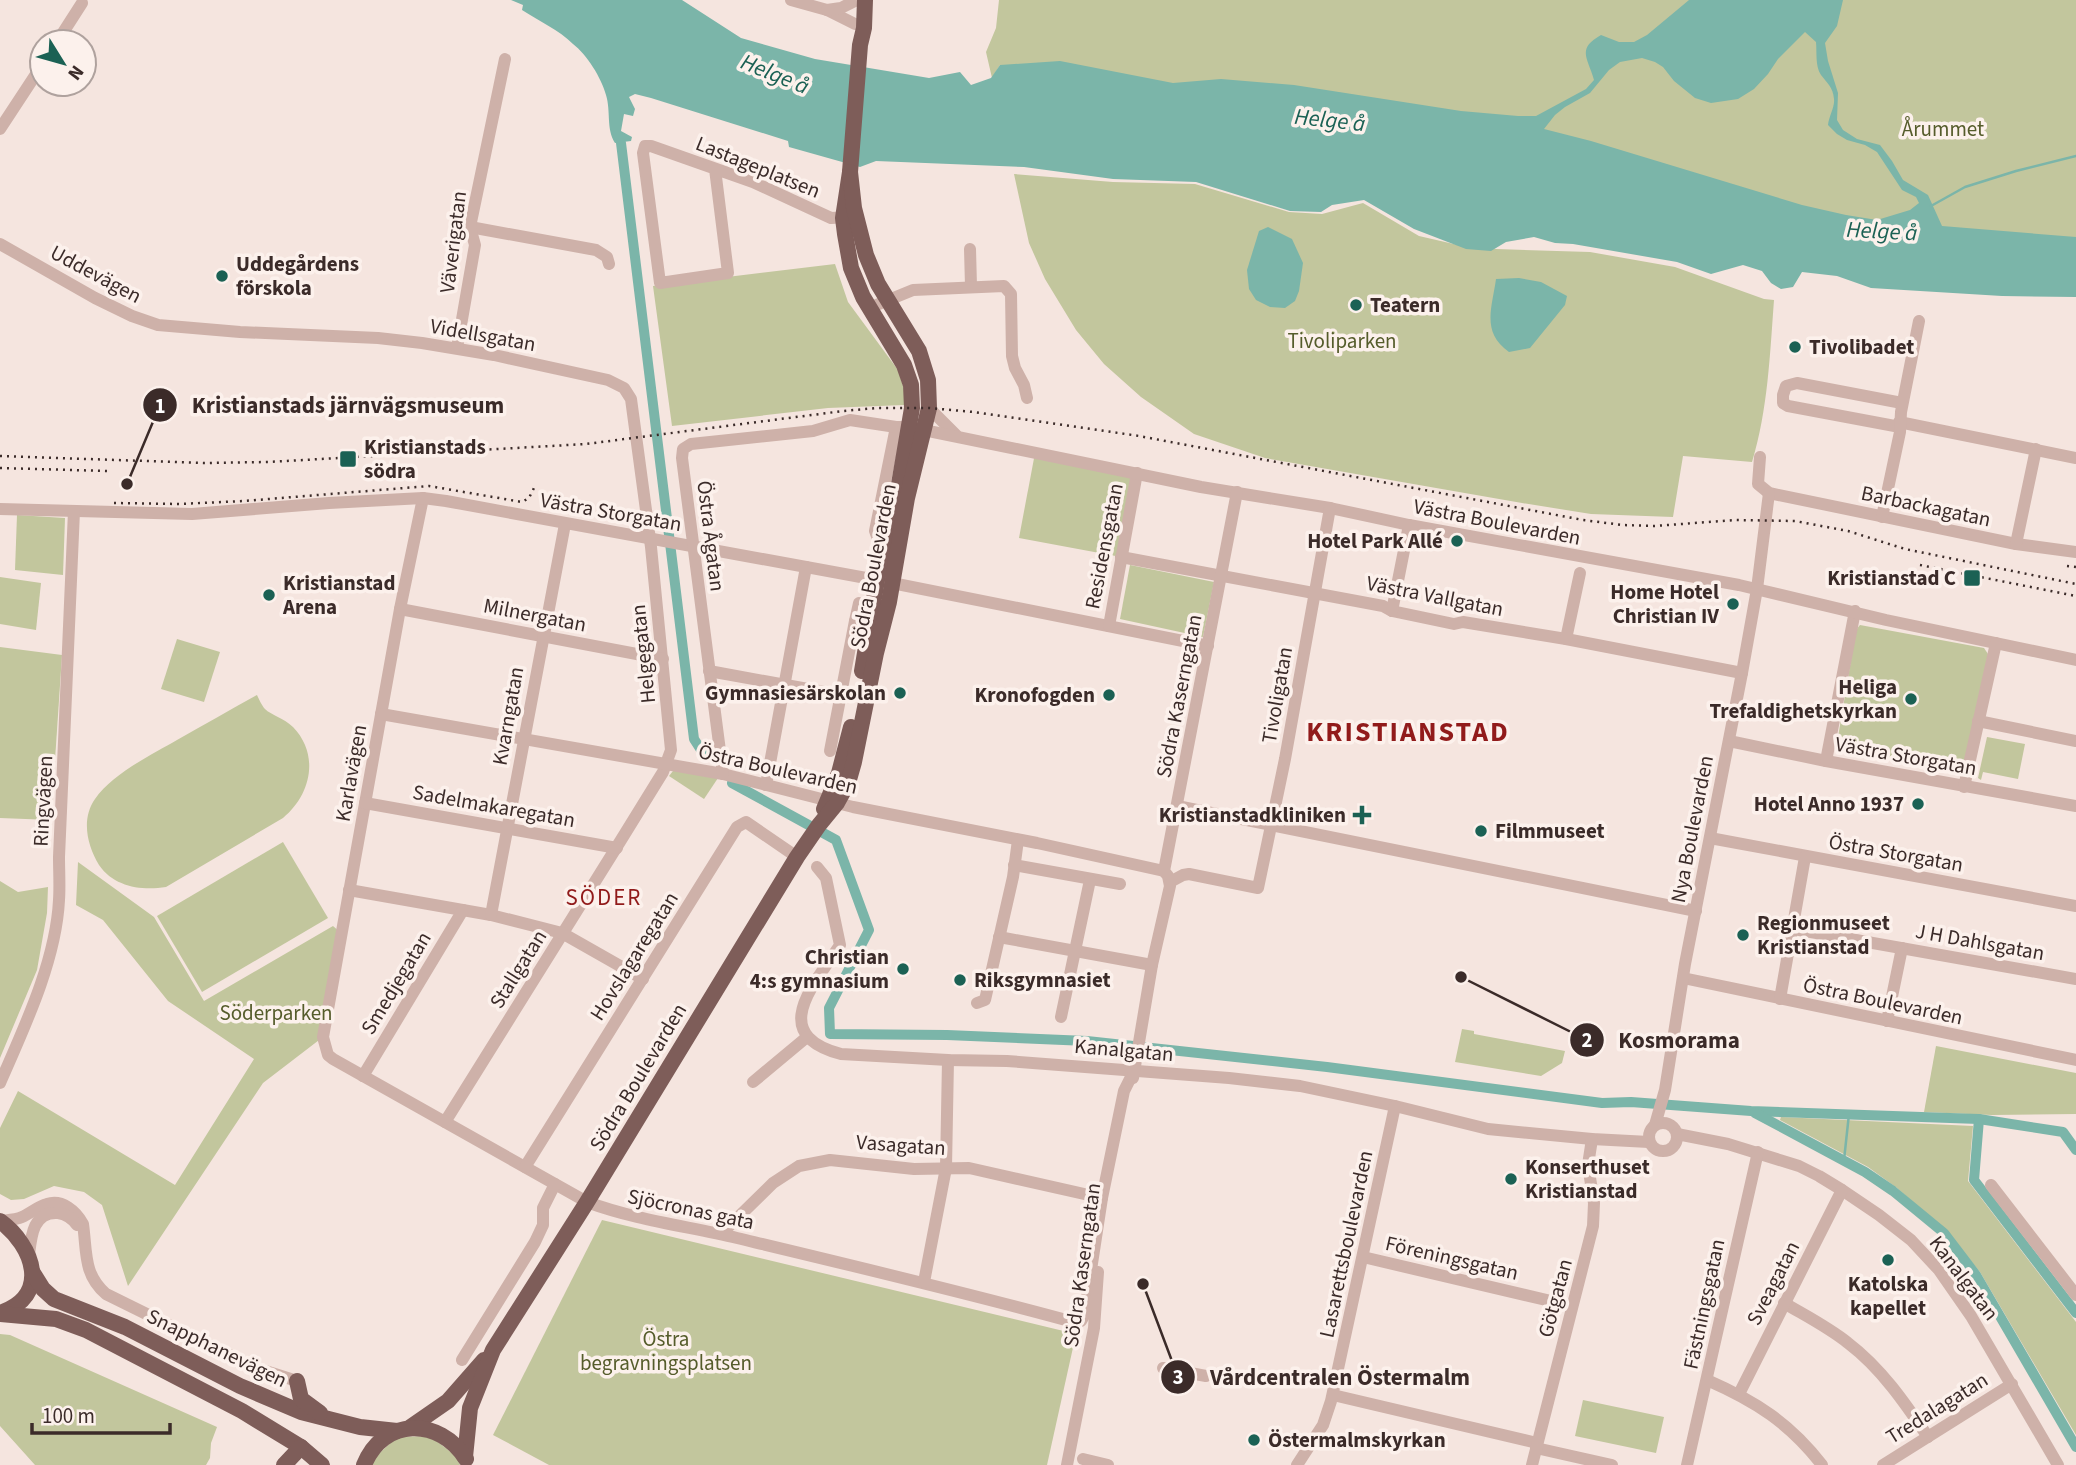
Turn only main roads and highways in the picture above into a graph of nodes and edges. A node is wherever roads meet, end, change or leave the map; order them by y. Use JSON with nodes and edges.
{"nodes":[{"id":1,"x":858,"y":0,"type":"edge"},
{"id":2,"x":860,"y":49,"type":"junction"},
{"id":3,"x":850,"y":217,"type":"junction"},
{"id":4,"x":910,"y":428,"type":"junction"},
{"id":5,"x":885,"y":582,"type":"junction"},
{"id":6,"x":832,"y":802,"type":"junction"},
{"id":7,"x":0,"y":1221,"type":"edge"},
{"id":8,"x":33,"y":1273,"type":"junction"},
{"id":9,"x":0,"y":1314,"type":"edge"},
{"id":10,"x":493,"y":1350,"type":"junction"},
{"id":11,"x":462,"y":1360,"type":"road end"},
{"id":12,"x":465,"y":1380,"type":"junction"},
{"id":13,"x":297,"y":1381,"type":"road end"},
{"id":14,"x":337,"y":1422,"type":"junction"},
{"id":15,"x":403,"y":1429,"type":"junction"},
{"id":16,"x":301,"y":1447,"type":"junction"},
{"id":17,"x":466,"y":1461,"type":"edge"},
{"id":18,"x":284,"y":1465,"type":"edge"},
{"id":19,"x":322,"y":1465,"type":"edge"},
{"id":20,"x":364,"y":1465,"type":"edge"}],
"edges":[{"from":1,"to":2,"type":"main road"},
{"from":1,"to":2,"type":"main road"},
{"from":2,"to":3,"type":"main road"},
{"from":3,"to":4,"type":"main road"},
{"from":3,"to":4,"type":"main road"},
{"from":4,"to":5,"type":"main road","name":"Södra Boulevarden"},
{"from":4,"to":5,"type":"main road","name":"Södra Boulevarden"},
{"from":5,"to":6,"type":"main road","name":"Södra Boulevarden"},
{"from":5,"to":6,"type":"main road","name":"Södra Boulevarden"},
{"from":6,"to":10,"type":"main road","name":"Södra Boulevarden"},
{"from":7,"to":8,"type":"main road"},
{"from":8,"to":9,"type":"main road"},
{"from":8,"to":14,"type":"main road","name":"Snapphanevägen"},
{"from":9,"to":16,"type":"main road","name":"Snapphanevägen"},
{"from":10,"to":12,"type":"main road","name":"Södra Boulevarden"},
{"from":10,"to":17,"type":"main road","name":"Södra Boulevarden"},
{"from":11,"to":12,"type":"main road"},
{"from":12,"to":15,"type":"main road","name":"Södra Boulevarden"},
{"from":13,"to":14,"type":"main road"},
{"from":14,"to":15,"type":"main road","name":"Snapphanevägen"},
{"from":15,"to":17,"type":"main road","name":"Snapphanevägen"},
{"from":15,"to":20,"type":"main road","name":"Södra Boulevarden"},
{"from":16,"to":18,"type":"main road"},
{"from":16,"to":19,"type":"main road","name":"Snapphanevägen"}]}
